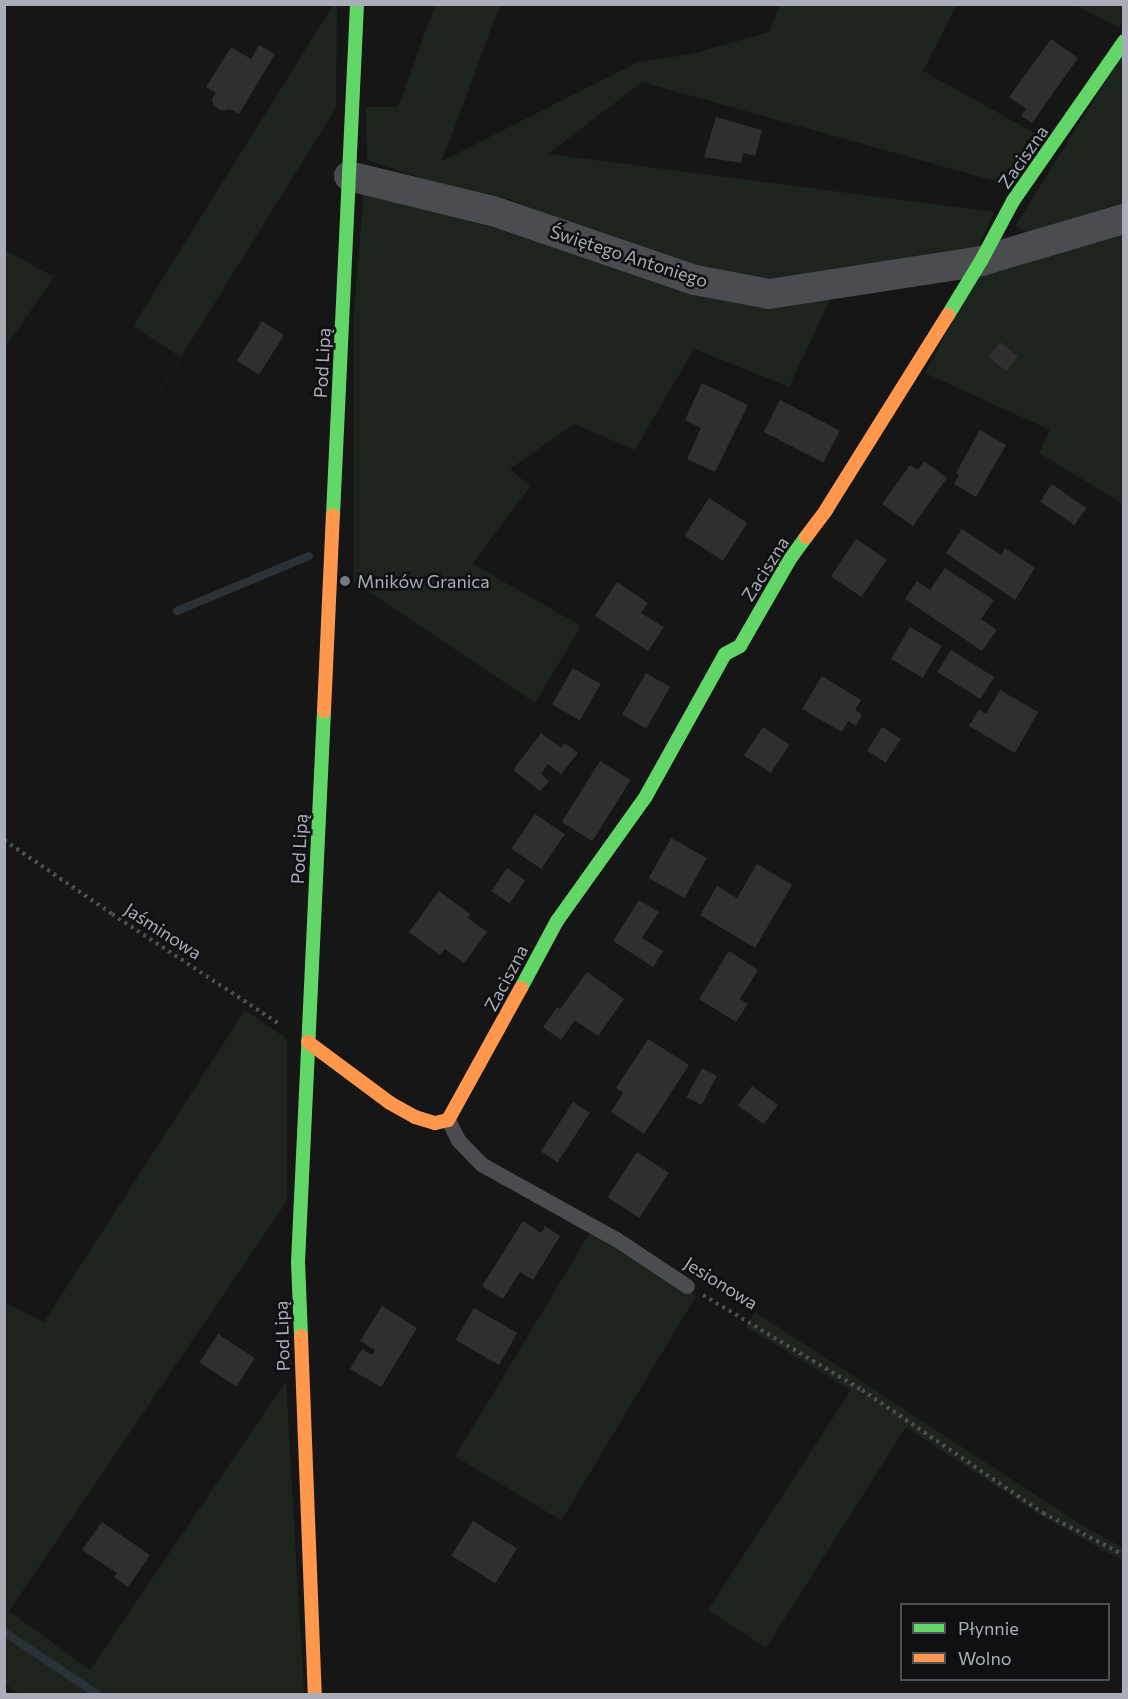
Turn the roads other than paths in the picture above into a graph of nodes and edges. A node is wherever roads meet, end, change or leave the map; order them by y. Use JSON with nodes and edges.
{"nodes":[{"id":1,"x":357,"y":4,"type":"edge"},
{"id":2,"x":1124,"y":41,"type":"edge"},
{"id":3,"x":349,"y":177,"type":"junction"},
{"id":4,"x":1124,"y":219,"type":"edge"},
{"id":5,"x":981,"y":261,"type":"junction"},
{"id":6,"x":308,"y":1042,"type":"junction"},
{"id":7,"x":447,"y":1120,"type":"junction"},
{"id":8,"x":687,"y":1286,"type":"road end"},
{"id":9,"x":315,"y":1695,"type":"edge"}],
"edges":[{"from":1,"to":3,"type":"street","name":"Pod Lipą"},
{"from":2,"to":5,"type":"street","name":"Zaciszna"},
{"from":3,"to":5,"type":"street","name":"Świętego Antoniego"},
{"from":3,"to":6,"type":"street","name":"Pod Lipą"},
{"from":4,"to":5,"type":"street","name":"Świętego Antoniego"},
{"from":5,"to":7,"type":"street","name":"Zaciszna"},
{"from":6,"to":7,"type":"street"},
{"from":6,"to":9,"type":"street","name":"Pod Lipą"},
{"from":7,"to":8,"type":"lane","name":"Jesionowa"}]}
